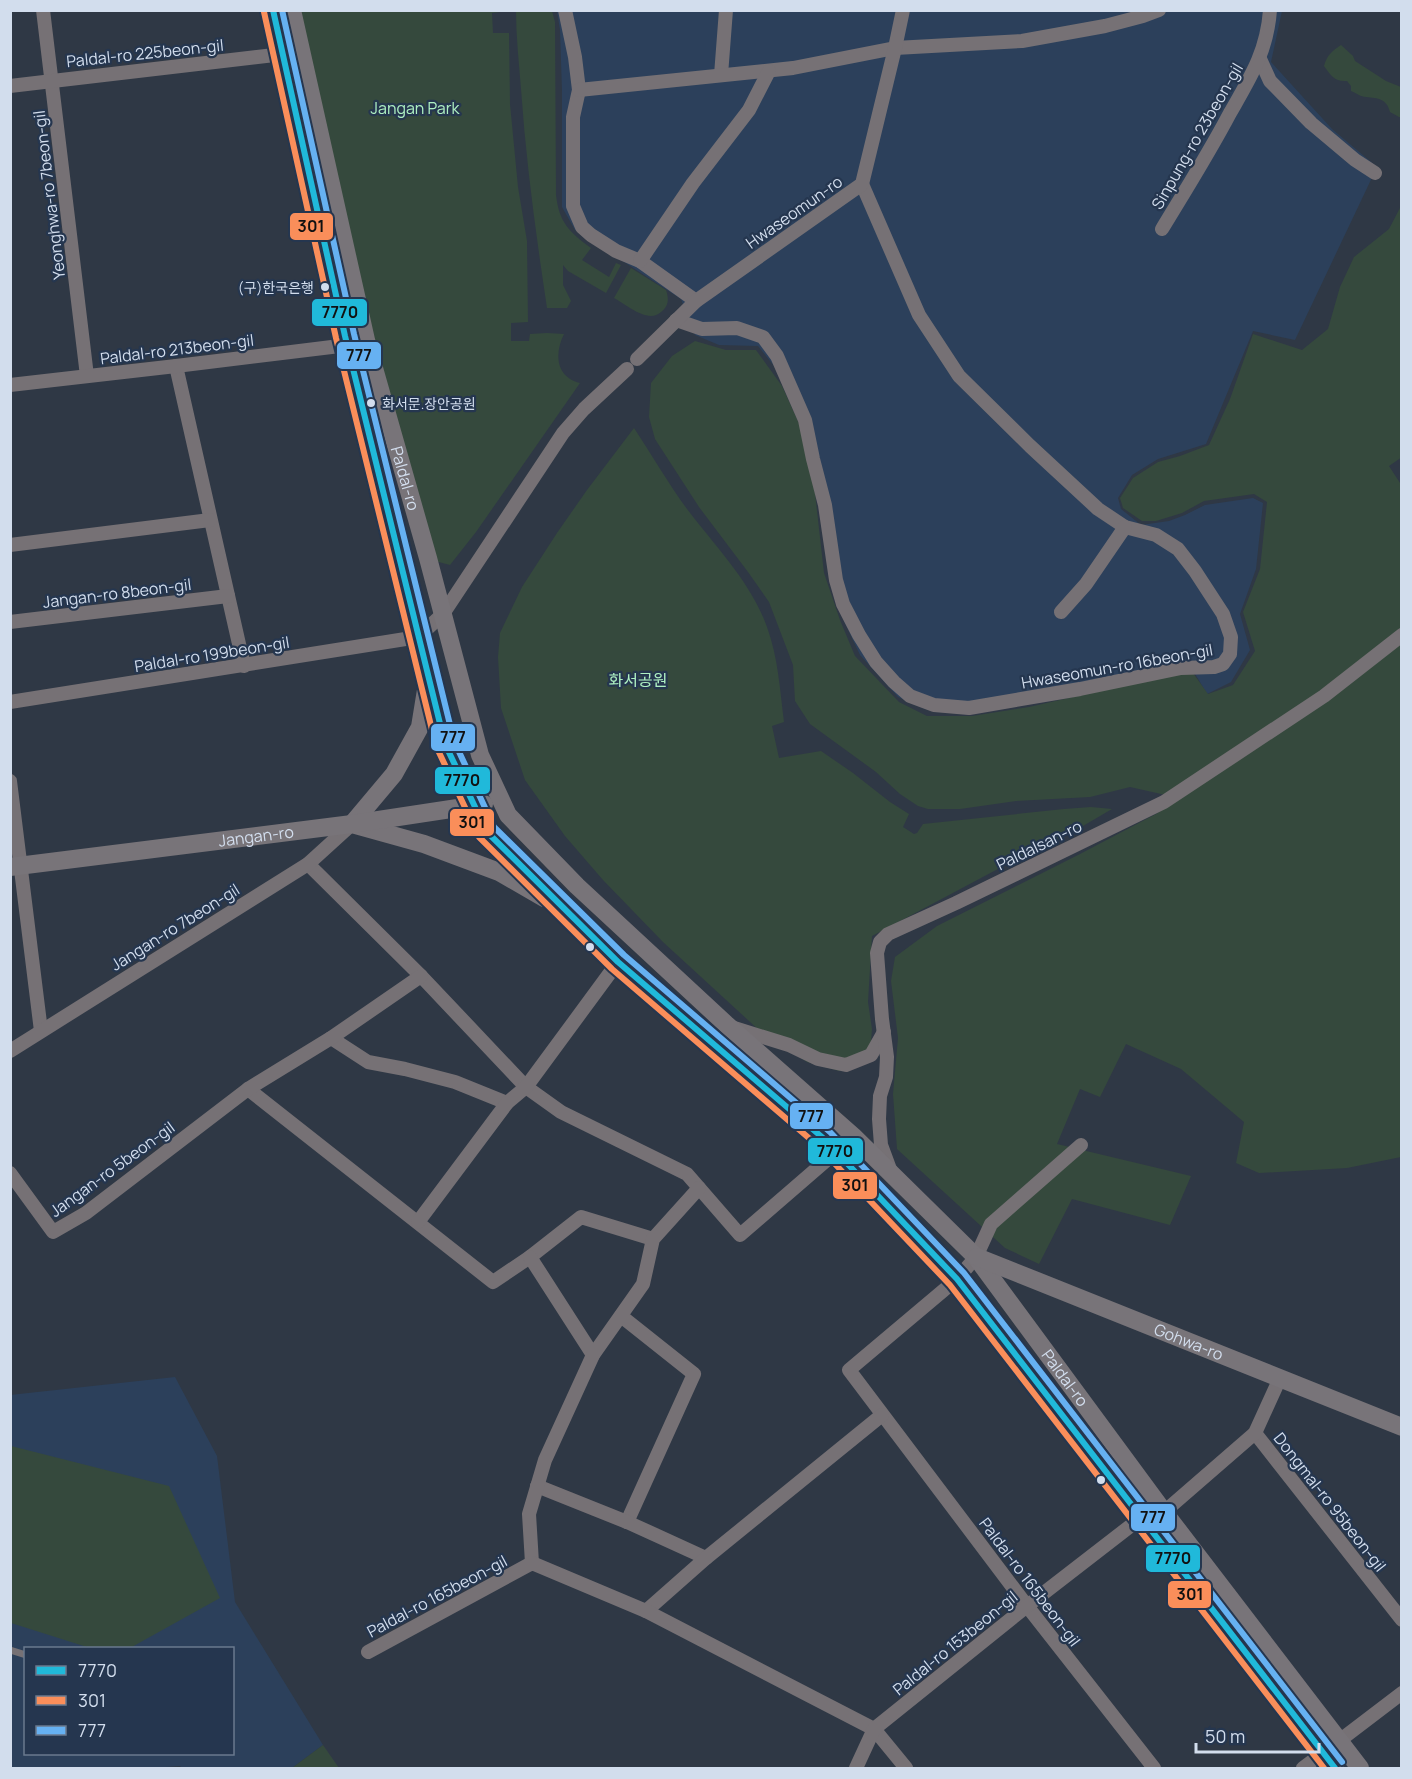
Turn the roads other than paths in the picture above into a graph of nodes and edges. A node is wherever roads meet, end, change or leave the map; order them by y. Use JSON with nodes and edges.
{"nodes":[{"id":1,"x":43,"y":10,"type":"edge"},
{"id":2,"x":273,"y":10,"type":"edge"},
{"id":3,"x":292,"y":10,"type":"edge"},
{"id":4,"x":566,"y":10,"type":"edge"},
{"id":5,"x":726,"y":10,"type":"edge"},
{"id":6,"x":903,"y":10,"type":"edge"},
{"id":7,"x":1159,"y":10,"type":"edge"},
{"id":8,"x":1270,"y":10,"type":"edge"},
{"id":9,"x":895,"y":48,"type":"junction"},
{"id":10,"x":283,"y":54,"type":"junction"},
{"id":11,"x":1260,"y":59,"type":"junction"},
{"id":12,"x":769,"y":71,"type":"junction"},
{"id":13,"x":721,"y":75,"type":"junction"},
{"id":14,"x":52,"y":80,"type":"junction"},
{"id":15,"x":10,"y":86,"type":"edge"},
{"id":16,"x":579,"y":90,"type":"junction"},
{"id":17,"x":1375,"y":172,"type":"dead end"},
{"id":18,"x":862,"y":184,"type":"junction"},
{"id":19,"x":1162,"y":229,"type":"dead end"},
{"id":20,"x":640,"y":261,"type":"junction"},
{"id":21,"x":696,"y":301,"type":"junction"},
{"id":22,"x":676,"y":320,"type":"junction"},
{"id":23,"x":348,"y":345,"type":"junction"},
{"id":24,"x":176,"y":366,"type":"junction"},
{"id":25,"x":87,"y":376,"type":"junction"},
{"id":26,"x":10,"y":385,"type":"edge"},
{"id":27,"x":210,"y":520,"type":"junction"},
{"id":28,"x":1125,"y":527,"type":"junction"},
{"id":29,"x":10,"y":545,"type":"edge"},
{"id":30,"x":228,"y":596,"type":"junction"},
{"id":31,"x":1061,"y":612,"type":"dead end"},
{"id":32,"x":443,"y":614,"type":"junction"},
{"id":33,"x":10,"y":622,"type":"edge"},
{"id":34,"x":1401,"y":635,"type":"edge"},
{"id":35,"x":418,"y":638,"type":"junction"},
{"id":36,"x":244,"y":666,"type":"junction"},
{"id":37,"x":428,"y":678,"type":"junction"},
{"id":38,"x":10,"y":702,"type":"edge"},
{"id":39,"x":10,"y":781,"type":"edge"},
{"id":40,"x":500,"y":800,"type":"junction"},
{"id":41,"x":474,"y":806,"type":"junction"},
{"id":42,"x":352,"y":824,"type":"junction"},
{"id":43,"x":308,"y":864,"type":"junction"},
{"id":44,"x":16,"y":866,"type":"edge"},
{"id":45,"x":563,"y":909,"type":"junction"},
{"id":46,"x":618,"y":963,"type":"junction"},
{"id":47,"x":421,"y":976,"type":"junction"},
{"id":48,"x":727,"y":1025,"type":"junction"},
{"id":49,"x":41,"y":1031,"type":"junction"},
{"id":50,"x":885,"y":1032,"type":"junction"},
{"id":51,"x":331,"y":1038,"type":"junction"},
{"id":52,"x":10,"y":1051,"type":"edge"},
{"id":53,"x":526,"y":1087,"type":"junction"},
{"id":54,"x":248,"y":1089,"type":"junction"},
{"id":55,"x":507,"y":1102,"type":"junction"},
{"id":56,"x":1080,"y":1145,"type":"dead end"},
{"id":57,"x":836,"y":1152,"type":"junction"},
{"id":58,"x":10,"y":1173,"type":"edge"},
{"id":59,"x":892,"y":1174,"type":"junction"},
{"id":60,"x":699,"y":1188,"type":"junction"},
{"id":61,"x":418,"y":1222,"type":"junction"},
{"id":62,"x":653,"y":1239,"type":"junction"},
{"id":63,"x":530,"y":1257,"type":"junction"},
{"id":64,"x":976,"y":1257,"type":"junction"},
{"id":65,"x":957,"y":1279,"type":"junction"},
{"id":66,"x":621,"y":1316,"type":"junction"},
{"id":67,"x":593,"y":1355,"type":"junction"},
{"id":68,"x":1280,"y":1377,"type":"junction"},
{"id":69,"x":882,"y":1415,"type":"junction"},
{"id":70,"x":1401,"y":1427,"type":"edge"},
{"id":71,"x":1256,"y":1433,"type":"junction"},
{"id":72,"x":537,"y":1486,"type":"junction"},
{"id":73,"x":1164,"y":1512,"type":"junction"},
{"id":74,"x":1142,"y":1518,"type":"junction"},
{"id":75,"x":627,"y":1522,"type":"junction"},
{"id":76,"x":706,"y":1558,"type":"junction"},
{"id":77,"x":532,"y":1563,"type":"junction"},
{"id":78,"x":1027,"y":1606,"type":"junction"},
{"id":79,"x":646,"y":1611,"type":"junction"},
{"id":80,"x":1401,"y":1620,"type":"edge"},
{"id":81,"x":368,"y":1652,"type":"dead end"},
{"id":82,"x":1401,"y":1693,"type":"edge"},
{"id":83,"x":874,"y":1729,"type":"junction"},
{"id":84,"x":1339,"y":1741,"type":"junction"},
{"id":85,"x":1323,"y":1753,"type":"junction"},
{"id":86,"x":856,"y":1768,"type":"edge"},
{"id":87,"x":906,"y":1768,"type":"edge"},
{"id":88,"x":1154,"y":1768,"type":"edge"},
{"id":89,"x":1303,"y":1768,"type":"edge"},
{"id":90,"x":1335,"y":1768,"type":"edge"},
{"id":91,"x":1360,"y":1768,"type":"edge"}],
"edges":[{"from":1,"to":14,"type":"street","name":"Yeonghwa-ro 7beon-gil"},
{"from":2,"to":10,"type":"main road","name":"Paldal-ro"},
{"from":3,"to":32,"type":"main road","name":"Paldal-ro"},
{"from":4,"to":16,"type":"street"},
{"from":5,"to":13,"type":"street"},
{"from":6,"to":9,"type":"street","name":"Hwaseomun-ro"},
{"from":7,"to":9,"type":"street"},
{"from":8,"to":11,"type":"street","name":"Sinpung-ro 23beon-gil"},
{"from":9,"to":12,"type":"street"},
{"from":9,"to":18,"type":"street","name":"Hwaseomun-ro"},
{"from":10,"to":14,"type":"street","name":"Paldal-ro 225beon-gil"},
{"from":10,"to":23,"type":"main road","name":"Paldal-ro"},
{"from":11,"to":17,"type":"street","name":"Sinpung-ro 23beon-gil"},
{"from":11,"to":19,"type":"street","name":"Sinpung-ro 23beon-gil"},
{"from":12,"to":13,"type":"street"},
{"from":12,"to":20,"type":"street"},
{"from":13,"to":16,"type":"street"},
{"from":14,"to":15,"type":"street","name":"Paldal-ro 225beon-gil"},
{"from":14,"to":25,"type":"street","name":"Yeonghwa-ro 7beon-gil"},
{"from":16,"to":20,"type":"street"},
{"from":18,"to":21,"type":"street","name":"Hwaseomun-ro"},
{"from":18,"to":28,"type":"street","name":"Hwaseomun-ro 16beon-gil"},
{"from":20,"to":21,"type":"street"},
{"from":21,"to":22,"type":"street","name":"Hwaseomun-ro"},
{"from":22,"to":28,"type":"street","name":"Hwaseomun-ro 16beon-gil"},
{"from":22,"to":32,"type":"street","name":"Hwaseomun-ro"},
{"from":23,"to":24,"type":"street","name":"Paldal-ro 213beon-gil"},
{"from":23,"to":35,"type":"main road","name":"Paldal-ro"},
{"from":24,"to":25,"type":"street","name":"Paldal-ro 213beon-gil"},
{"from":24,"to":27,"type":"street"},
{"from":25,"to":26,"type":"street","name":"Paldal-ro 213beon-gil"},
{"from":27,"to":29,"type":"street"},
{"from":27,"to":30,"type":"street"},
{"from":28,"to":31,"type":"street"},
{"from":30,"to":33,"type":"street","name":"Jangan-ro 8beon-gil"},
{"from":30,"to":36,"type":"street"},
{"from":32,"to":35,"type":"street","name":"Hwaseomun-ro"},
{"from":32,"to":40,"type":"main road","name":"Paldal-ro"},
{"from":34,"to":50,"type":"street","name":"Paldalsan-ro"},
{"from":35,"to":36,"type":"street","name":"Paldal-ro 199beon-gil"},
{"from":35,"to":37,"type":"main road","name":"Paldal-ro"},
{"from":36,"to":38,"type":"street","name":"Paldal-ro 199beon-gil"},
{"from":37,"to":41,"type":"main road","name":"Paldal-ro"},
{"from":37,"to":42,"type":"main road"},
{"from":39,"to":44,"type":"street"},
{"from":40,"to":41,"type":"main road","name":"Jangan-ro"},
{"from":40,"to":48,"type":"main road","name":"Paldal-ro"},
{"from":41,"to":42,"type":"main road","name":"Jangan-ro"},
{"from":41,"to":45,"type":"main road","name":"Paldal-ro"},
{"from":42,"to":43,"type":"street","name":"Jangan-ro 7beon-gil"},
{"from":42,"to":44,"type":"main road","name":"Jangan-ro"},
{"from":42,"to":45,"type":"main road"},
{"from":43,"to":47,"type":"street"},
{"from":43,"to":49,"type":"street","name":"Jangan-ro 7beon-gil"},
{"from":44,"to":49,"type":"street"},
{"from":45,"to":46,"type":"main road","name":"Paldal-ro"},
{"from":46,"to":53,"type":"street"},
{"from":46,"to":57,"type":"main road","name":"Paldal-ro"},
{"from":47,"to":51,"type":"street","name":"Jangan-ro 5beon-gil"},
{"from":47,"to":53,"type":"street"},
{"from":48,"to":50,"type":"street"},
{"from":48,"to":59,"type":"main road","name":"Paldal-ro"},
{"from":49,"to":52,"type":"street","name":"Jangan-ro 7beon-gil"},
{"from":50,"to":59,"type":"street","name":"Paldalsan-ro"},
{"from":51,"to":54,"type":"street","name":"Jangan-ro 5beon-gil"},
{"from":51,"to":55,"type":"street"},
{"from":53,"to":55,"type":"street"},
{"from":53,"to":60,"type":"street"},
{"from":54,"to":58,"type":"street","name":"Jangan-ro 5beon-gil"},
{"from":54,"to":61,"type":"street"},
{"from":55,"to":61,"type":"street"},
{"from":56,"to":64,"type":"street","name":"Paldal-ro 165beon-gil"},
{"from":57,"to":60,"type":"street"},
{"from":57,"to":65,"type":"main road","name":"Paldal-ro"},
{"from":59,"to":64,"type":"main road","name":"Paldal-ro"},
{"from":60,"to":62,"type":"street"},
{"from":61,"to":63,"type":"street"},
{"from":62,"to":63,"type":"street"},
{"from":62,"to":66,"type":"street"},
{"from":63,"to":67,"type":"street"},
{"from":64,"to":65,"type":"street","name":"Paldal-ro 165beon-gil"},
{"from":64,"to":68,"type":"main road","name":"Gohwa-ro"},
{"from":64,"to":73,"type":"main road","name":"Paldal-ro"},
{"from":65,"to":69,"type":"street","name":"Paldal-ro 165beon-gil"},
{"from":65,"to":74,"type":"main road","name":"Paldal-ro"},
{"from":66,"to":67,"type":"street"},
{"from":66,"to":75,"type":"street"},
{"from":67,"to":72,"type":"street"},
{"from":68,"to":70,"type":"main road","name":"Gohwa-ro"},
{"from":68,"to":71,"type":"street"},
{"from":69,"to":76,"type":"street"},
{"from":69,"to":78,"type":"street","name":"Paldal-ro 165beon-gil"},
{"from":71,"to":73,"type":"street"},
{"from":71,"to":80,"type":"street","name":"Dongmal-ro 95beon-gil"},
{"from":72,"to":75,"type":"street"},
{"from":72,"to":77,"type":"street"},
{"from":73,"to":84,"type":"main road","name":"Paldal-ro"},
{"from":74,"to":78,"type":"street","name":"Paldal-ro 153beon-gil"},
{"from":74,"to":85,"type":"main road","name":"Paldal-ro"},
{"from":75,"to":76,"type":"street"},
{"from":76,"to":79,"type":"street"},
{"from":77,"to":79,"type":"street","name":"Paldal-ro 165beon-gil"},
{"from":77,"to":81,"type":"street","name":"Paldal-ro 165beon-gil"},
{"from":78,"to":83,"type":"street","name":"Paldal-ro 153beon-gil"},
{"from":78,"to":88,"type":"street","name":"Paldal-ro 165beon-gil"},
{"from":79,"to":83,"type":"street"},
{"from":82,"to":84,"type":"street"},
{"from":83,"to":86,"type":"street","name":"Paldal-ro 153beon-gil"},
{"from":83,"to":87,"type":"street"},
{"from":84,"to":91,"type":"main road","name":"Paldal-ro"},
{"from":85,"to":89,"type":"street"},
{"from":85,"to":90,"type":"main road","name":"Paldal-ro"}]}
